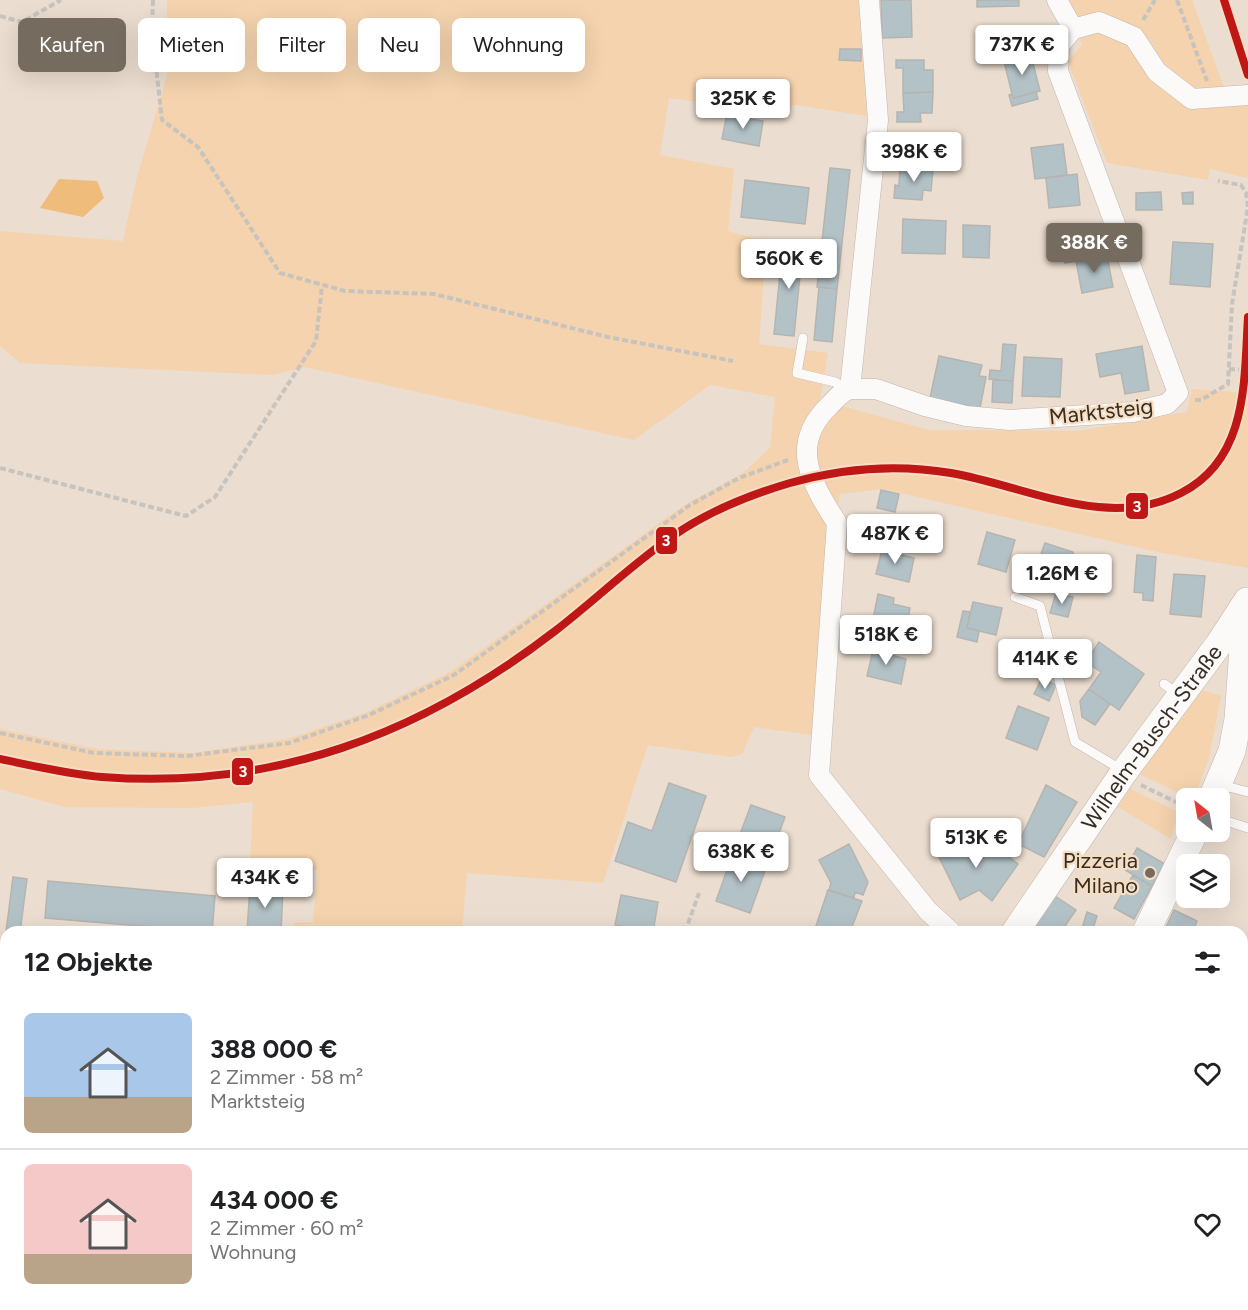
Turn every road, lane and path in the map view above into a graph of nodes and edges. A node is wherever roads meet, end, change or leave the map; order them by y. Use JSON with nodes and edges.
{"nodes":[{"id":1,"x":61,"y":0,"type":"edge"},
{"id":2,"x":153,"y":0,"type":"edge"},
{"id":3,"x":869,"y":0,"type":"edge"},
{"id":4,"x":1057,"y":0,"type":"edge"},
{"id":5,"x":1177,"y":0,"type":"edge"},
{"id":6,"x":0,"y":16,"type":"edge"},
{"id":7,"x":1073,"y":29,"type":"junction"},
{"id":8,"x":1248,"y":95,"type":"edge"},
{"id":9,"x":1210,"y":99,"type":"junction"},
{"id":10,"x":1218,"y":181,"type":"dead end"},
{"id":11,"x":1248,"y":207,"type":"edge"},
{"id":12,"x":322,"y":286,"type":"junction"},
{"id":13,"x":803,"y":338,"type":"dead end"},
{"id":14,"x":733,"y":361,"type":"dead end"},
{"id":15,"x":1229,"y":369,"type":"junction"},
{"id":16,"x":1248,"y":370,"type":"edge"},
{"id":17,"x":848,"y":389,"type":"junction"},
{"id":18,"x":1167,"y":404,"type":"junction"},
{"id":19,"x":806,"y":456,"type":"junction"},
{"id":20,"x":0,"y":468,"type":"edge"},
{"id":21,"x":1247,"y":596,"type":"edge"},
{"id":22,"x":1015,"y":597,"type":"dead end"},
{"id":23,"x":1237,"y":641,"type":"edge"},
{"id":24,"x":1243,"y":719,"type":"edge"},
{"id":25,"x":0,"y":734,"type":"edge"},
{"id":26,"x":1124,"y":772,"type":"junction"},
{"id":27,"x":1216,"y":788,"type":"edge"},
{"id":28,"x":1230,"y":791,"type":"edge"},
{"id":29,"x":1248,"y":792,"type":"edge"},
{"id":30,"x":1176,"y":802,"type":"edge"},
{"id":31,"x":1230,"y":822,"type":"edge"},
{"id":32,"x":1248,"y":828,"type":"edge"},
{"id":33,"x":1190,"y":842,"type":"edge"},
{"id":34,"x":699,"y":893,"type":"dead end"},
{"id":35,"x":687,"y":926,"type":"edge"},
{"id":36,"x":944,"y":926,"type":"edge"},
{"id":37,"x":1019,"y":926,"type":"edge"},
{"id":38,"x":1149,"y":926,"type":"edge"}],
"edges":[{"from":1,"to":6,"type":"path"},
{"from":2,"to":12,"type":"path"},
{"from":3,"to":17,"type":"street"},
{"from":4,"to":7,"type":"street"},
{"from":5,"to":9,"type":"path"},
{"from":7,"to":9,"type":"street"},
{"from":7,"to":18,"type":"street","name":"Marktsteig"},
{"from":8,"to":9,"type":"street"},
{"from":10,"to":11,"type":"path"},
{"from":11,"to":15,"type":"path"},
{"from":12,"to":14,"type":"path"},
{"from":12,"to":20,"type":"path"},
{"from":13,"to":17,"type":"lane"},
{"from":15,"to":16,"type":"path"},
{"from":15,"to":18,"type":"path"},
{"from":17,"to":18,"type":"street","name":"Marktsteig"},
{"from":17,"to":19,"type":"street"},
{"from":19,"to":25,"type":"path"},
{"from":19,"to":36,"type":"street"},
{"from":21,"to":23,"type":"main road"},
{"from":22,"to":26,"type":"lane"},
{"from":23,"to":24,"type":"main road"},
{"from":23,"to":26,"type":"main road","name":"Wilhelm-Busch-Straße"},
{"from":24,"to":27,"type":"main road"},
{"from":26,"to":30,"type":"path"},
{"from":26,"to":37,"type":"main road","name":"Wilhelm-Busch-Straße"},
{"from":28,"to":29,"type":"lane"},
{"from":31,"to":32,"type":"lane"},
{"from":33,"to":38,"type":"main road"},
{"from":34,"to":35,"type":"path"}]}
